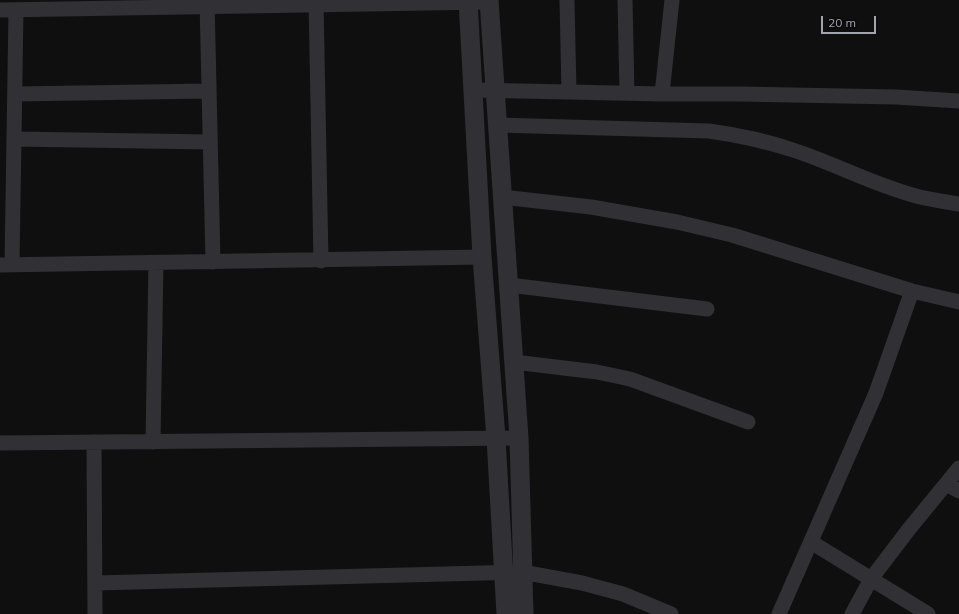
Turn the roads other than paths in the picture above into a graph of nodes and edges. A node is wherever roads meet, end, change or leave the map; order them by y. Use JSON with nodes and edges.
{"nodes":[{"id":1,"x":567,"y":0,"type":"edge"},
{"id":2,"x":625,"y":0,"type":"edge"},
{"id":3,"x":672,"y":0,"type":"edge"},
{"id":4,"x":468,"y":1,"type":"edge"},
{"id":5,"x":489,"y":1,"type":"edge"},
{"id":6,"x":316,"y":2,"type":"edge"},
{"id":7,"x":207,"y":3,"type":"edge"},
{"id":8,"x":0,"y":10,"type":"edge"},
{"id":9,"x":16,"y":10,"type":"junction"},
{"id":10,"x":473,"y":90,"type":"junction"},
{"id":11,"x":495,"y":90,"type":"junction"},
{"id":12,"x":209,"y":91,"type":"junction"},
{"id":13,"x":569,"y":92,"type":"junction"},
{"id":14,"x":627,"y":93,"type":"junction"},
{"id":15,"x":15,"y":94,"type":"junction"},
{"id":16,"x":662,"y":94,"type":"junction"},
{"id":17,"x":959,"y":101,"type":"edge"},
{"id":18,"x":497,"y":125,"type":"junction"},
{"id":19,"x":14,"y":138,"type":"junction"},
{"id":20,"x":210,"y":142,"type":"junction"},
{"id":21,"x":502,"y":197,"type":"junction"},
{"id":22,"x":959,"y":204,"type":"edge"},
{"id":23,"x":482,"y":258,"type":"junction"},
{"id":24,"x":321,"y":261,"type":"junction"},
{"id":25,"x":213,"y":262,"type":"junction"},
{"id":26,"x":156,"y":263,"type":"junction"},
{"id":27,"x":6,"y":265,"type":"edge"},
{"id":28,"x":509,"y":285,"type":"junction"},
{"id":29,"x":912,"y":291,"type":"junction"},
{"id":30,"x":959,"y":302,"type":"edge"},
{"id":31,"x":707,"y":309,"type":"dead end"},
{"id":32,"x":514,"y":362,"type":"junction"},
{"id":33,"x":748,"y":422,"type":"dead end"},
{"id":34,"x":496,"y":438,"type":"junction"},
{"id":35,"x":520,"y":438,"type":"junction"},
{"id":36,"x":94,"y":442,"type":"junction"},
{"id":37,"x":153,"y":442,"type":"junction"},
{"id":38,"x":0,"y":443,"type":"edge"},
{"id":39,"x":959,"y":468,"type":"edge"},
{"id":40,"x":952,"y":488,"type":"edge"},
{"id":41,"x":811,"y":542,"type":"junction"},
{"id":42,"x":514,"y":572,"type":"junction"},
{"id":43,"x":871,"y":580,"type":"junction"},
{"id":44,"x":95,"y":583,"type":"junction"},
{"id":45,"x":95,"y":614,"type":"edge"},
{"id":46,"x":506,"y":614,"type":"edge"},
{"id":47,"x":524,"y":614,"type":"edge"},
{"id":48,"x":671,"y":614,"type":"edge"},
{"id":49,"x":779,"y":614,"type":"edge"},
{"id":50,"x":852,"y":614,"type":"edge"},
{"id":51,"x":928,"y":614,"type":"edge"}],
"edges":[{"from":1,"to":13,"type":"street"},
{"from":2,"to":14,"type":"street"},
{"from":3,"to":16,"type":"street"},
{"from":4,"to":5,"type":"street"},
{"from":4,"to":6,"type":"street"},
{"from":4,"to":10,"type":"street"},
{"from":5,"to":11,"type":"street"},
{"from":6,"to":7,"type":"street"},
{"from":6,"to":24,"type":"street"},
{"from":7,"to":9,"type":"street"},
{"from":7,"to":12,"type":"street"},
{"from":8,"to":9,"type":"street"},
{"from":9,"to":15,"type":"street"},
{"from":10,"to":11,"type":"street"},
{"from":10,"to":23,"type":"street"},
{"from":11,"to":13,"type":"street"},
{"from":11,"to":18,"type":"street"},
{"from":12,"to":15,"type":"street"},
{"from":12,"to":20,"type":"street"},
{"from":13,"to":14,"type":"street"},
{"from":14,"to":16,"type":"street"},
{"from":15,"to":19,"type":"street"},
{"from":16,"to":17,"type":"street"},
{"from":18,"to":21,"type":"street"},
{"from":18,"to":22,"type":"street"},
{"from":19,"to":20,"type":"street"},
{"from":19,"to":27,"type":"street"},
{"from":20,"to":25,"type":"street"},
{"from":21,"to":28,"type":"street"},
{"from":21,"to":29,"type":"street"},
{"from":23,"to":24,"type":"street"},
{"from":23,"to":34,"type":"street"},
{"from":24,"to":25,"type":"street"},
{"from":25,"to":26,"type":"street"},
{"from":26,"to":27,"type":"street"},
{"from":26,"to":37,"type":"street"},
{"from":28,"to":31,"type":"street"},
{"from":28,"to":32,"type":"street"},
{"from":29,"to":30,"type":"street"},
{"from":29,"to":41,"type":"street"},
{"from":32,"to":33,"type":"street"},
{"from":32,"to":35,"type":"street"},
{"from":34,"to":35,"type":"street"},
{"from":34,"to":37,"type":"street"},
{"from":34,"to":42,"type":"street"},
{"from":35,"to":42,"type":"street"},
{"from":36,"to":37,"type":"street"},
{"from":36,"to":38,"type":"street"},
{"from":36,"to":44,"type":"street"},
{"from":39,"to":40,"type":"street"},
{"from":40,"to":43,"type":"street"},
{"from":41,"to":43,"type":"street"},
{"from":41,"to":49,"type":"street"},
{"from":42,"to":44,"type":"street"},
{"from":42,"to":46,"type":"street"},
{"from":42,"to":47,"type":"street"},
{"from":42,"to":48,"type":"street"},
{"from":43,"to":50,"type":"street"},
{"from":43,"to":51,"type":"street"},
{"from":44,"to":45,"type":"street"}]}
